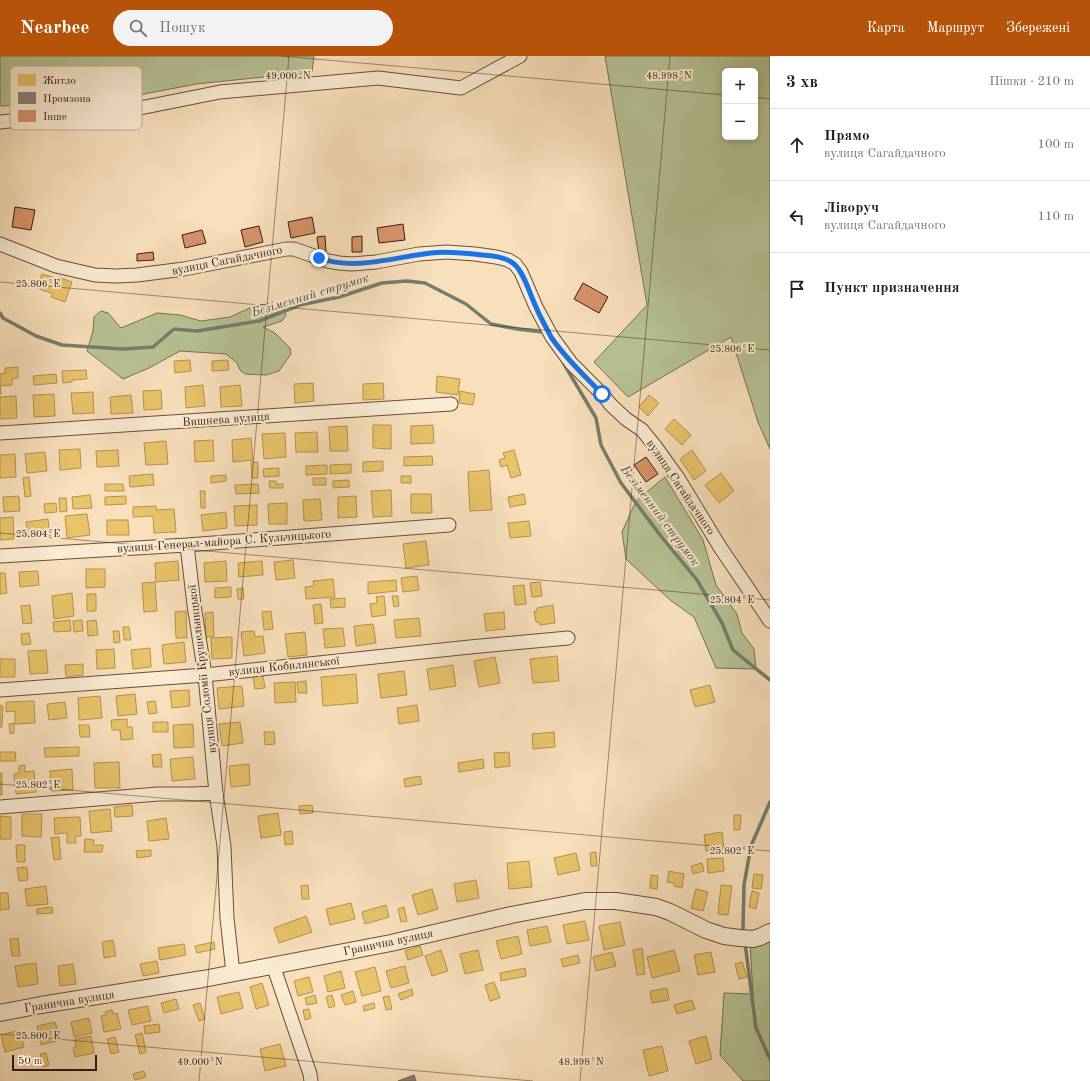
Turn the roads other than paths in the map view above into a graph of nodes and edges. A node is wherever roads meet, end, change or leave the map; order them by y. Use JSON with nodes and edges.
{"nodes":[{"id":1,"x":520,"y":56,"type":"edge"},
{"id":2,"x":142,"y":108,"type":"edge"},
{"id":3,"x":10,"y":121,"type":"edge"},
{"id":4,"x":0,"y":122,"type":"edge"},
{"id":5,"x":0,"y":244,"type":"edge"},
{"id":6,"x":451,"y":404,"type":"dead end"},
{"id":7,"x":0,"y":433,"type":"edge"},
{"id":8,"x":449,"y":525,"type":"dead end"},
{"id":9,"x":188,"y":545,"type":"junction"},
{"id":10,"x":0,"y":556,"type":"edge"},
{"id":11,"x":770,"y":621,"type":"edge"},
{"id":12,"x":568,"y":638,"type":"dead end"},
{"id":13,"x":204,"y":674,"type":"junction"},
{"id":14,"x":0,"y":690,"type":"edge"},
{"id":15,"x":216,"y":793,"type":"junction"},
{"id":16,"x":0,"y":807,"type":"edge"},
{"id":17,"x":770,"y":932,"type":"edge"},
{"id":18,"x":273,"y":965,"type":"junction"},
{"id":19,"x":234,"y":973,"type":"junction"},
{"id":20,"x":0,"y":1013,"type":"edge"},
{"id":21,"x":310,"y":1081,"type":"edge"}],
"edges":[{"from":1,"to":2,"type":"street"},
{"from":3,"to":4,"type":"street"},
{"from":5,"to":11,"type":"street","name":"вулиця Сагайдачного"},
{"from":6,"to":7,"type":"street","name":"Вишнева вулиця"},
{"from":8,"to":9,"type":"street","name":"вулиця Генерал-майора С. Кульчицького"},
{"from":9,"to":10,"type":"street","name":"вулиця Генерал-майора С. Кульчицького"},
{"from":9,"to":13,"type":"street","name":"вулиця Соломії Крушельницької"},
{"from":12,"to":13,"type":"street","name":"вулиця Кобилянської"},
{"from":13,"to":14,"type":"street","name":"вулиця Кобилянської"},
{"from":13,"to":15,"type":"street","name":"вулиця Соломії Крушельницької"},
{"from":15,"to":16,"type":"street"},
{"from":15,"to":19,"type":"street","name":"вулиця Соломії Крушельницької"},
{"from":17,"to":18,"type":"street","name":"Гранична вулиця"},
{"from":18,"to":19,"type":"street","name":"Гранична вулиця"},
{"from":18,"to":21,"type":"street"},
{"from":19,"to":20,"type":"street","name":"Гранична вулиця"}]}
